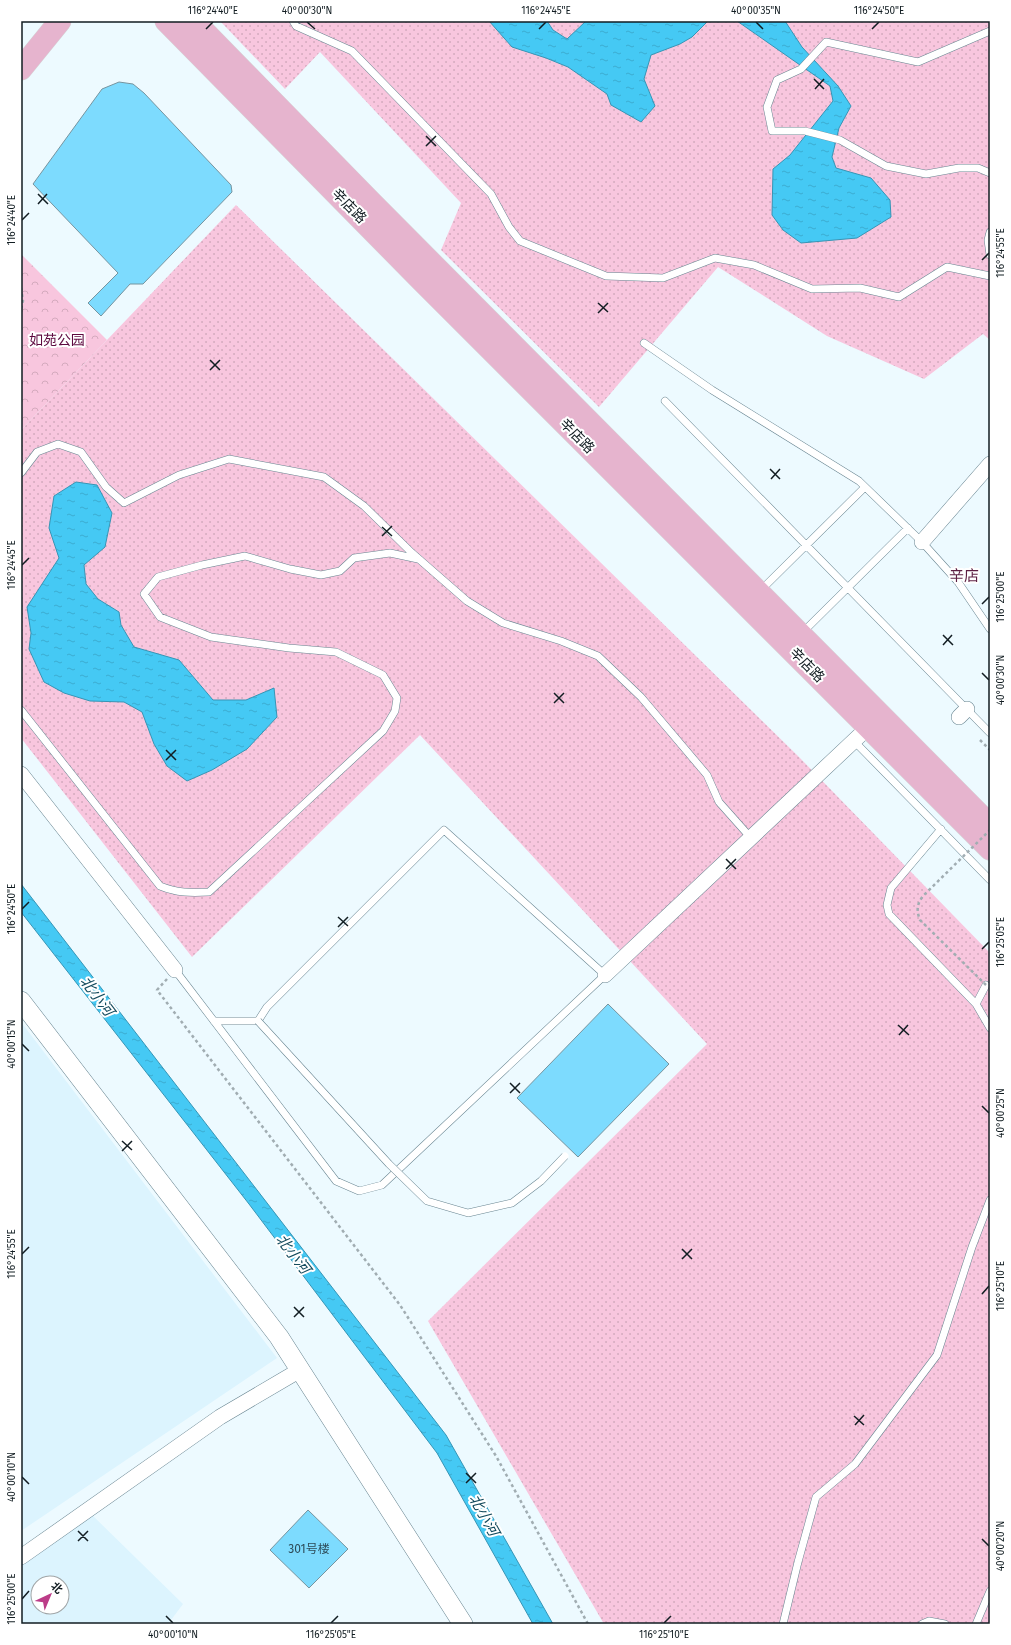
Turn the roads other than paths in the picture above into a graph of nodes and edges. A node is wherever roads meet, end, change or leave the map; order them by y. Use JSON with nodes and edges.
{"nodes":[{"id":1,"x":60,"y":21,"type":"edge"},
{"id":2,"x":166,"y":21,"type":"edge"},
{"id":3,"x":194,"y":21,"type":"edge"},
{"id":4,"x":293,"y":21,"type":"edge"},
{"id":5,"x":990,"y":31,"type":"edge"},
{"id":6,"x":21,"y":69,"type":"edge"},
{"id":7,"x":990,"y":173,"type":"edge"},
{"id":8,"x":990,"y":232,"type":"edge"},
{"id":9,"x":990,"y":255,"type":"edge"},
{"id":10,"x":990,"y":276,"type":"edge"},
{"id":11,"x":644,"y":343,"type":"dead end"},
{"id":12,"x":666,"y":401,"type":"dead end"},
{"id":13,"x":990,"y":464,"type":"edge"},
{"id":14,"x":21,"y":473,"type":"edge"},
{"id":15,"x":865,"y":487,"type":"junction"},
{"id":16,"x":908,"y":528,"type":"junction"},
{"id":17,"x":922,"y":542,"type":"junction"},
{"id":18,"x":806,"y":544,"type":"junction"},
{"id":19,"x":418,"y":558,"type":"junction"},
{"id":20,"x":848,"y":588,"type":"junction"},
{"id":21,"x":759,"y":591,"type":"junction"},
{"id":22,"x":990,"y":629,"type":"edge"},
{"id":23,"x":801,"y":634,"type":"junction"},
{"id":24,"x":21,"y":710,"type":"edge"},
{"id":25,"x":868,"y":728,"type":"junction"},
{"id":26,"x":990,"y":733,"type":"edge"},
{"id":27,"x":21,"y":774,"type":"edge"},
{"id":28,"x":990,"y":825,"type":"edge"},
{"id":29,"x":941,"y":830,"type":"junction"},
{"id":30,"x":751,"y":838,"type":"junction"},
{"id":31,"x":990,"y":849,"type":"edge"},
{"id":32,"x":990,"y":880,"type":"edge"},
{"id":33,"x":175,"y":970,"type":"joint"},
{"id":34,"x":605,"y":975,"type":"junction"},
{"id":35,"x":986,"y":985,"type":"road end"},
{"id":36,"x":21,"y":1001,"type":"edge"},
{"id":37,"x":976,"y":1004,"type":"junction"},
{"id":38,"x":214,"y":1021,"type":"junction"},
{"id":39,"x":258,"y":1021,"type":"junction"},
{"id":40,"x":990,"y":1028,"type":"edge"},
{"id":41,"x":565,"y":1156,"type":"dead end"},
{"id":42,"x":990,"y":1200,"type":"edge"},
{"id":43,"x":300,"y":1370,"type":"junction"},
{"id":44,"x":21,"y":1557,"type":"edge"},
{"id":45,"x":990,"y":1591,"type":"edge"},
{"id":46,"x":463,"y":1624,"type":"edge"},
{"id":47,"x":783,"y":1624,"type":"edge"},
{"id":48,"x":922,"y":1624,"type":"edge"},
{"id":49,"x":945,"y":1624,"type":"edge"},
{"id":50,"x":976,"y":1624,"type":"edge"}],
"edges":[{"from":1,"to":6,"type":"main road"},
{"from":2,"to":25,"type":"main road","name":"辛店路"},
{"from":3,"to":21,"type":"main road","name":"辛店路"},
{"from":4,"to":10,"type":"lane"},
{"from":5,"to":7,"type":"lane"},
{"from":8,"to":9,"type":"lane"},
{"from":11,"to":15,"type":"lane"},
{"from":12,"to":18,"type":"lane"},
{"from":13,"to":17,"type":"street"},
{"from":14,"to":19,"type":"lane"},
{"from":15,"to":16,"type":"lane"},
{"from":15,"to":18,"type":"lane"},
{"from":16,"to":17,"type":"lane"},
{"from":16,"to":20,"type":"lane"},
{"from":17,"to":22,"type":"lane"},
{"from":18,"to":20,"type":"lane"},
{"from":18,"to":21,"type":"lane"},
{"from":19,"to":24,"type":"lane"},
{"from":19,"to":30,"type":"lane"},
{"from":20,"to":23,"type":"lane"},
{"from":20,"to":26,"type":"lane"},
{"from":21,"to":23,"type":"main road","name":"辛店路"},
{"from":23,"to":25,"type":"main road","name":"辛店路"},
{"from":25,"to":28,"type":"main road","name":"辛店路"},
{"from":25,"to":29,"type":"lane"},
{"from":25,"to":30,"type":"street"},
{"from":25,"to":31,"type":"main road","name":"辛店路"},
{"from":27,"to":33,"type":"street"},
{"from":29,"to":32,"type":"lane"},
{"from":29,"to":37,"type":"lane"},
{"from":30,"to":34,"type":"street"},
{"from":33,"to":38,"type":"lane"},
{"from":34,"to":38,"type":"lane"},
{"from":34,"to":39,"type":"lane"},
{"from":35,"to":37,"type":"lane"},
{"from":36,"to":43,"type":"street"},
{"from":37,"to":40,"type":"lane"},
{"from":38,"to":39,"type":"lane"},
{"from":39,"to":41,"type":"lane","bridge":true},
{"from":42,"to":47,"type":"lane"},
{"from":43,"to":44,"type":"street"},
{"from":43,"to":46,"type":"street"},
{"from":45,"to":50,"type":"lane"},
{"from":48,"to":49,"type":"lane"}]}
